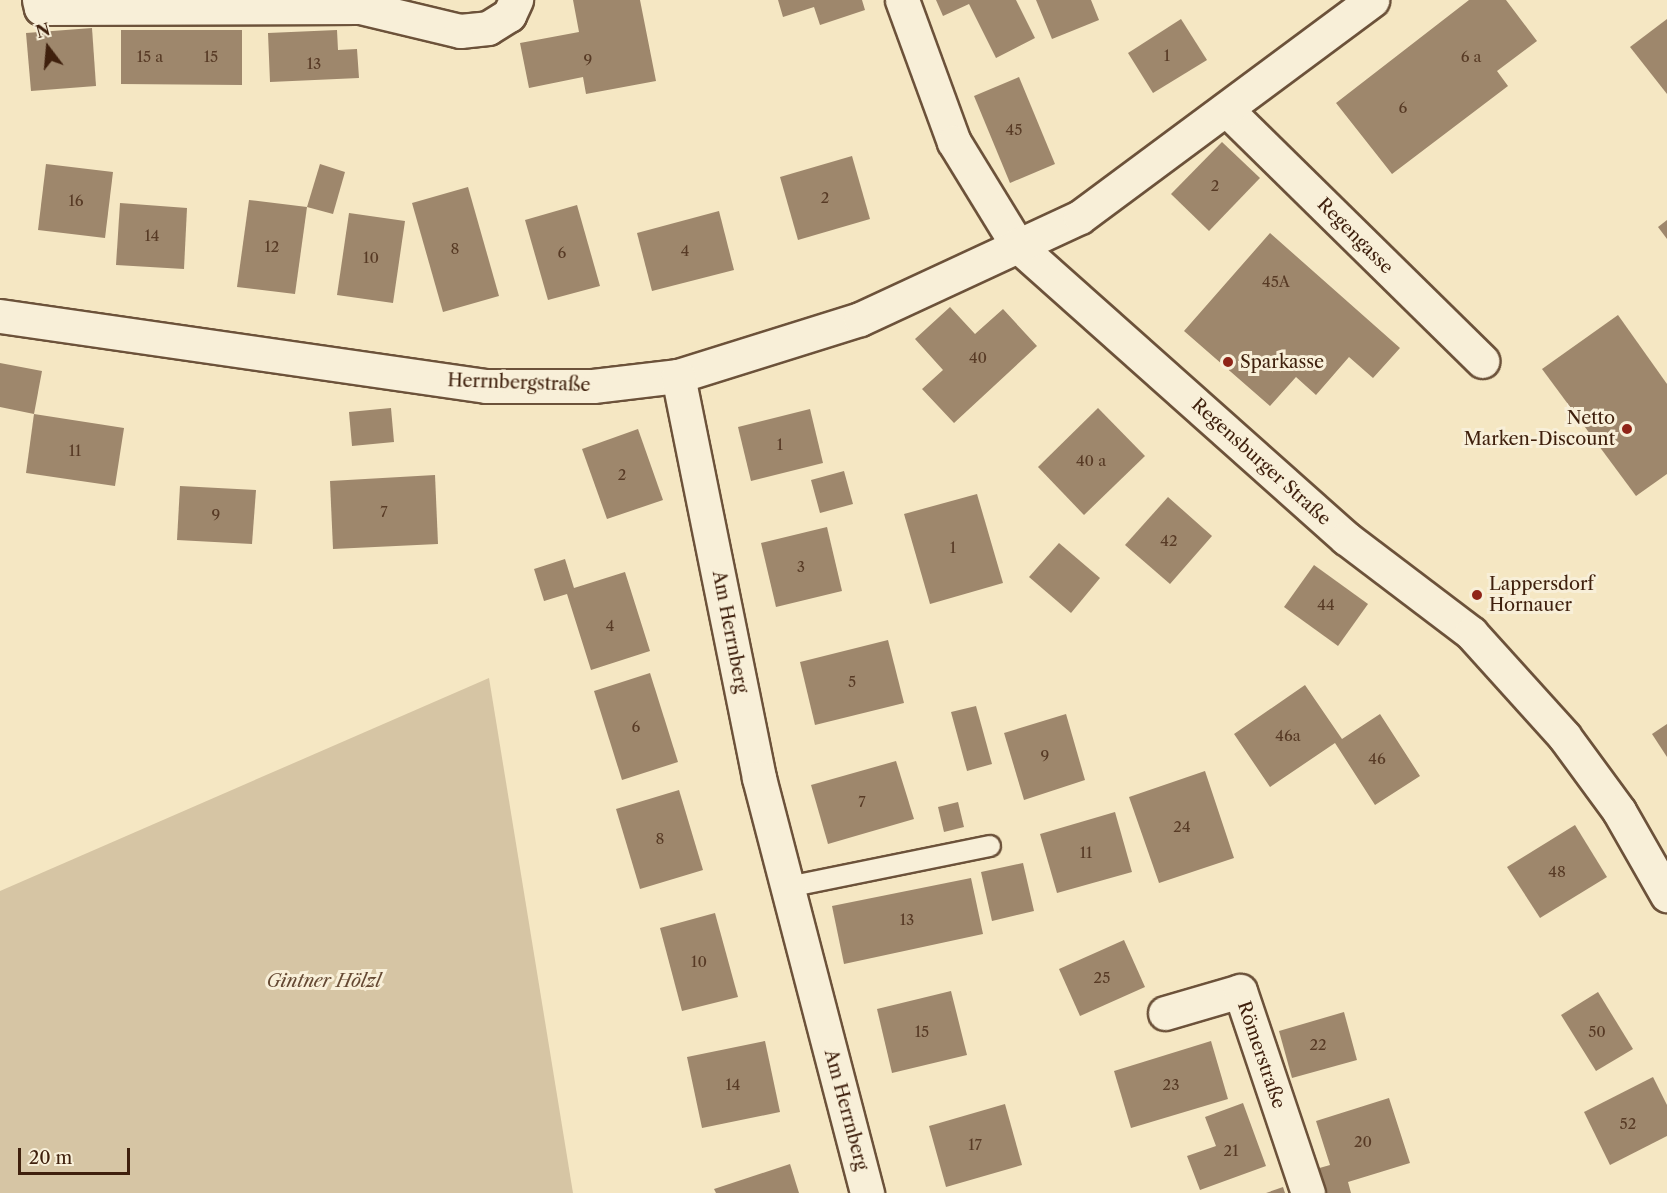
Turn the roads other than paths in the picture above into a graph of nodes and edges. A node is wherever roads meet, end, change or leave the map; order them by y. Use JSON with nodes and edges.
{"nodes":[{"id":1,"x":39,"y":0,"type":"edge"},
{"id":2,"x":516,"y":0,"type":"edge"},
{"id":3,"x":902,"y":0,"type":"edge"},
{"id":4,"x":1372,"y":0,"type":"edge"},
{"id":5,"x":1227,"y":110,"type":"junction"},
{"id":6,"x":1017,"y":245,"type":"junction"},
{"id":7,"x":0,"y":316,"type":"edge"},
{"id":8,"x":1482,"y":361,"type":"dead end"},
{"id":9,"x":678,"y":376,"type":"junction"},
{"id":10,"x":990,"y":846,"type":"dead end"},
{"id":11,"x":788,"y":887,"type":"junction"},
{"id":12,"x":1667,"y":895,"type":"edge"},
{"id":13,"x":1165,"y":1013,"type":"dead end"},
{"id":14,"x":867,"y":1193,"type":"edge"},
{"id":15,"x":1308,"y":1193,"type":"edge"}],
"edges":[{"from":1,"to":2,"type":"street"},
{"from":3,"to":6,"type":"street","name":"Regensburger Straße"},
{"from":4,"to":5,"type":"street"},
{"from":5,"to":6,"type":"street"},
{"from":5,"to":8,"type":"street","name":"Regengasse"},
{"from":6,"to":9,"type":"street","name":"Herrnbergstraße"},
{"from":6,"to":12,"type":"street","name":"Regensburger Straße"},
{"from":7,"to":9,"type":"street","name":"Herrnbergstraße"},
{"from":9,"to":11,"type":"street","name":"Am Herrnberg"},
{"from":10,"to":11,"type":"lane"},
{"from":11,"to":14,"type":"street","name":"Am Herrnberg"},
{"from":13,"to":15,"type":"street","name":"Römerstraße"}]}
